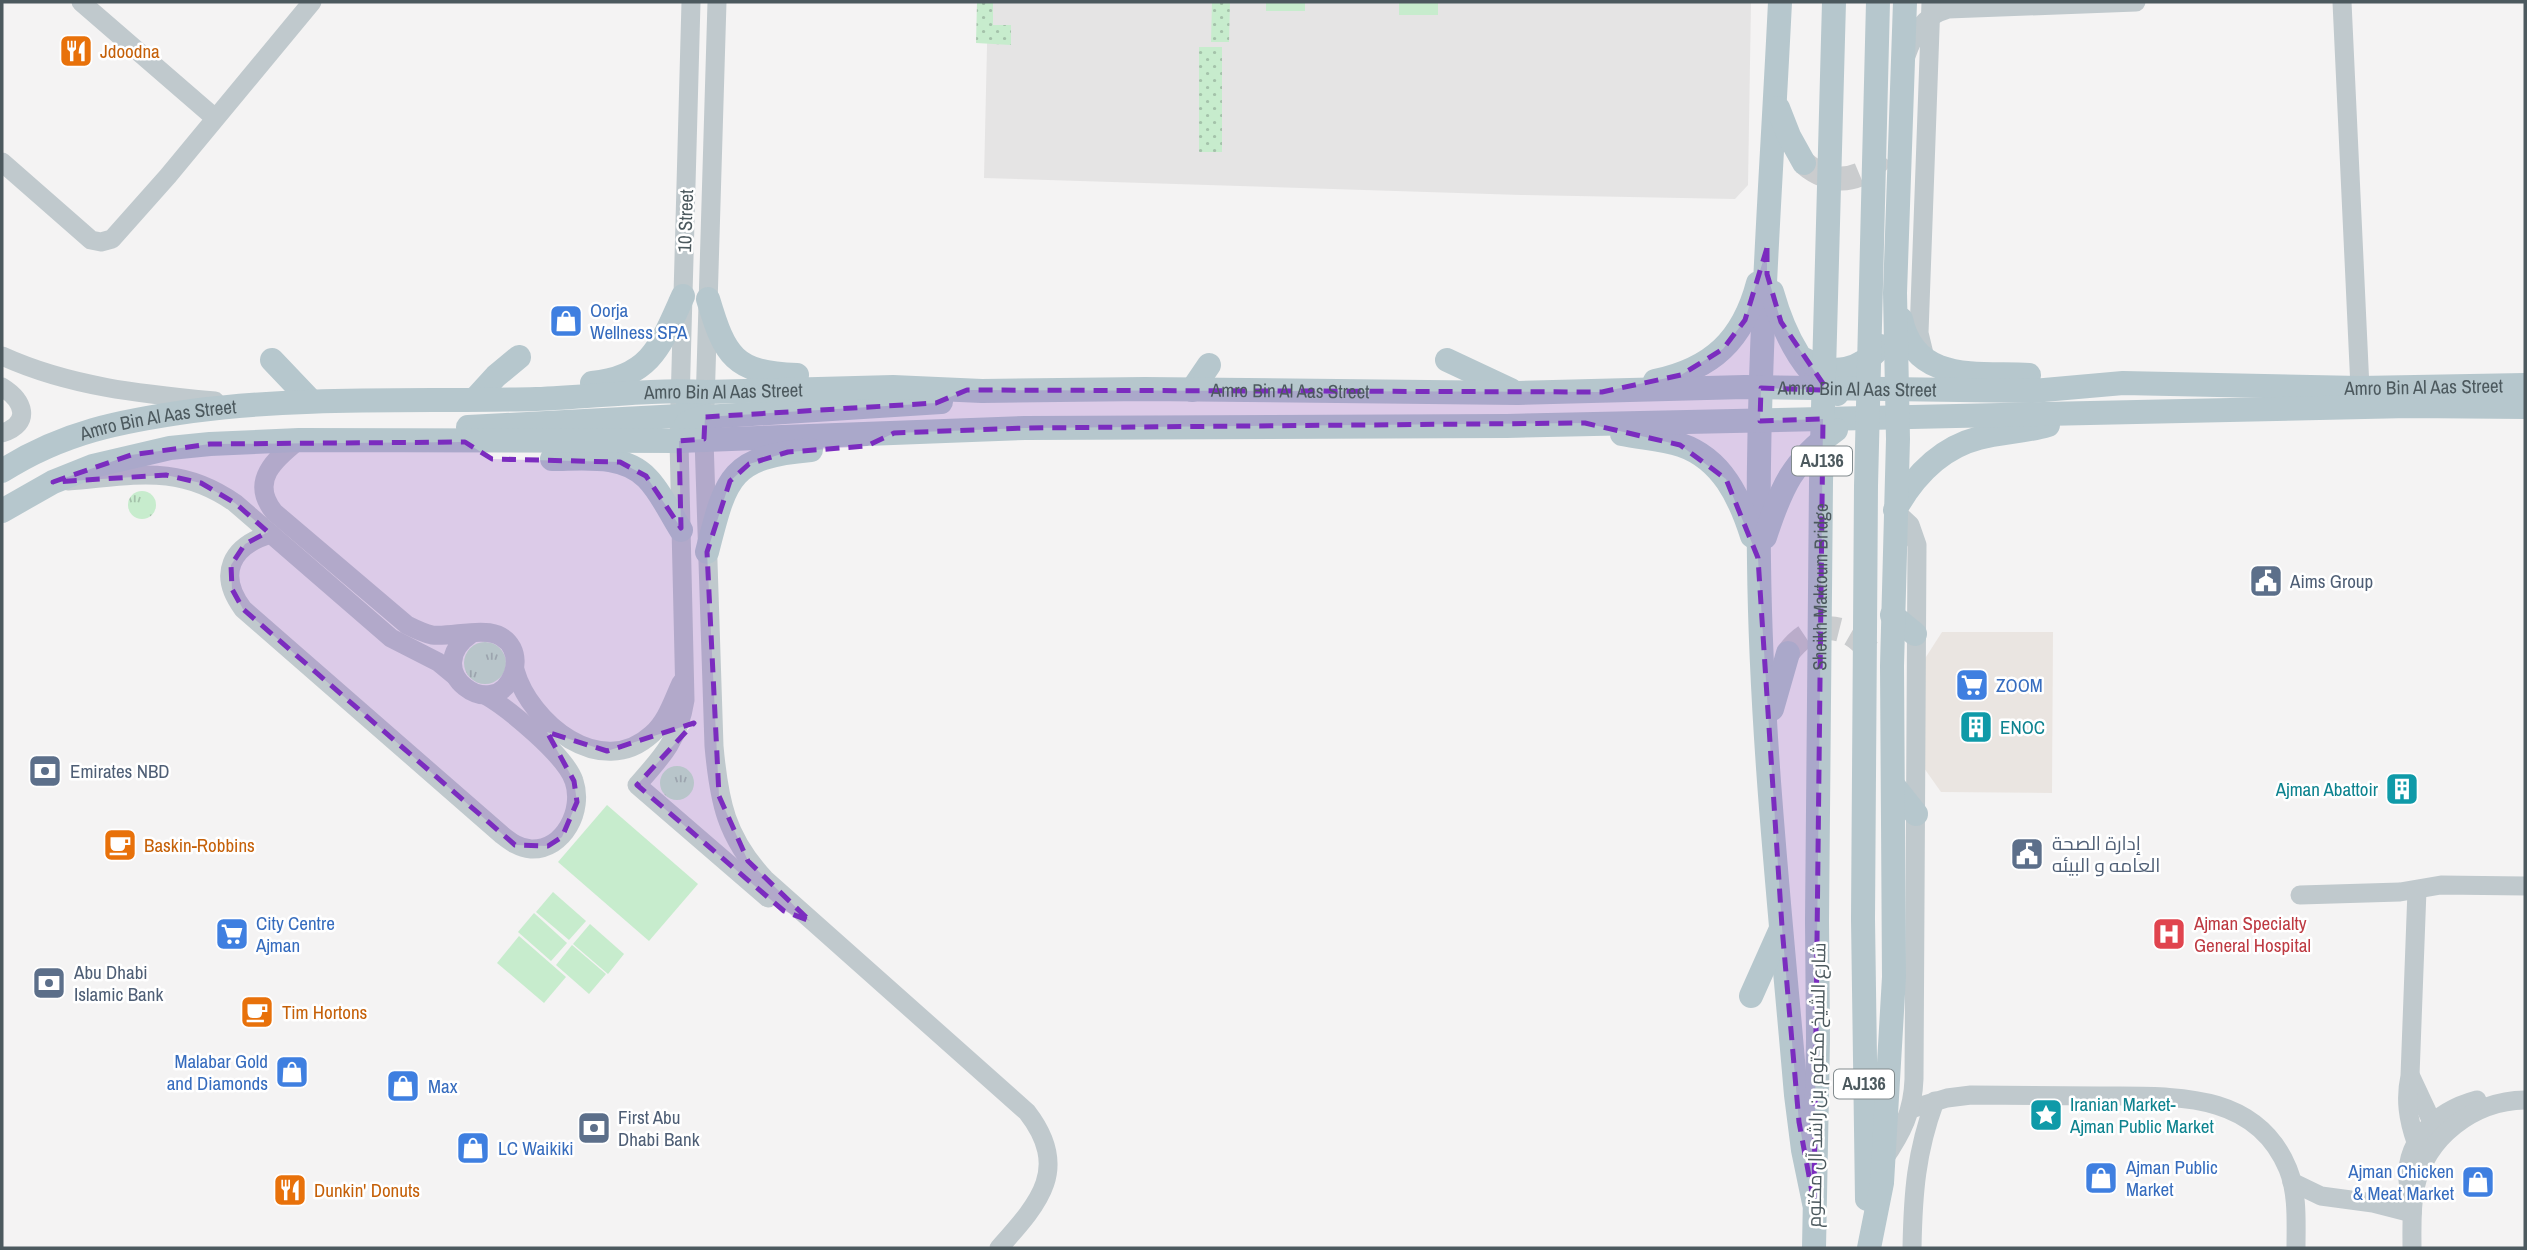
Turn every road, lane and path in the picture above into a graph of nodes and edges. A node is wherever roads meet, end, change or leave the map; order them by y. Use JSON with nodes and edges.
{"nodes":[{"id":1,"x":81,"y":2,"type":"edge"},
{"id":2,"x":312,"y":2,"type":"edge"},
{"id":3,"x":691,"y":2,"type":"edge"},
{"id":4,"x":717,"y":2,"type":"edge"},
{"id":5,"x":1780,"y":2,"type":"edge"},
{"id":6,"x":1834,"y":2,"type":"edge"},
{"id":7,"x":1878,"y":2,"type":"edge"},
{"id":8,"x":1905,"y":2,"type":"edge"},
{"id":9,"x":2116,"y":2,"type":"edge"},
{"id":10,"x":2136,"y":2,"type":"edge"},
{"id":11,"x":2342,"y":2,"type":"edge"},
{"id":12,"x":1941,"y":7,"type":"edge"},
{"id":13,"x":1902,"y":67,"type":"junction"},
{"id":14,"x":1775,"y":101,"type":"junction"},
{"id":15,"x":215,"y":118,"type":"junction"},
{"id":16,"x":1901,"y":122,"type":"junction"},
{"id":17,"x":1883,"y":156,"type":"tunnel mouth"},
{"id":18,"x":2,"y":162,"type":"edge"},
{"id":19,"x":1804,"y":163,"type":"tunnel mouth"},
{"id":20,"x":1767,"y":248,"type":"junction"},
{"id":21,"x":1767,"y":274,"type":"junction"},
{"id":22,"x":1895,"y":293,"type":"junction"},
{"id":23,"x":683,"y":296,"type":"junction"},
{"id":24,"x":708,"y":299,"type":"junction"},
{"id":25,"x":1882,"y":346,"type":"junction"},
{"id":26,"x":1797,"y":353,"type":"junction"},
{"id":27,"x":2,"y":356,"type":"edge"},
{"id":28,"x":519,"y":357,"type":"dead end"},
{"id":29,"x":272,"y":360,"type":"dead end"},
{"id":30,"x":1447,"y":360,"type":"dead end"},
{"id":31,"x":1927,"y":362,"type":"junction"},
{"id":32,"x":1209,"y":365,"type":"dead end"},
{"id":33,"x":2525,"y":385,"type":"edge"},
{"id":34,"x":2,"y":387,"type":"edge"},
{"id":35,"x":893,"y":387,"type":"junction"},
{"id":36,"x":1897,"y":388,"type":"junction"},
{"id":37,"x":2360,"y":388,"type":"junction"},
{"id":38,"x":2069,"y":389,"type":"junction"},
{"id":39,"x":967,"y":390,"type":"junction"},
{"id":40,"x":1192,"y":390,"type":"junction"},
{"id":41,"x":680,"y":391,"type":"junction"},
{"id":42,"x":1602,"y":392,"type":"junction"},
{"id":43,"x":1839,"y":392,"type":"junction"},
{"id":44,"x":1518,"y":393,"type":"junction"},
{"id":45,"x":537,"y":399,"type":"junction"},
{"id":46,"x":1757,"y":399,"type":"junction"},
{"id":47,"x":475,"y":400,"type":"junction"},
{"id":48,"x":311,"y":401,"type":"junction"},
{"id":49,"x":244,"y":404,"type":"junction"},
{"id":50,"x":2525,"y":407,"type":"edge"},
{"id":51,"x":2070,"y":415,"type":"junction"},
{"id":52,"x":680,"y":416,"type":"junction"},
{"id":53,"x":705,"y":416,"type":"junction"},
{"id":54,"x":1839,"y":416,"type":"junction"},
{"id":55,"x":1897,"y":416,"type":"junction"},
{"id":56,"x":1585,"y":423,"type":"junction"},
{"id":57,"x":2,"y":433,"type":"edge"},
{"id":58,"x":894,"y":433,"type":"junction"},
{"id":59,"x":299,"y":440,"type":"junction"},
{"id":60,"x":426,"y":441,"type":"junction"},
{"id":61,"x":679,"y":441,"type":"junction"},
{"id":62,"x":465,"y":442,"type":"junction"},
{"id":63,"x":2,"y":471,"type":"edge"},
{"id":64,"x":53,"y":482,"type":"junction"},
{"id":65,"x":2,"y":511,"type":"edge"},
{"id":66,"x":1895,"y":511,"type":"junction"},
{"id":67,"x":681,"y":530,"type":"junction"},
{"id":68,"x":271,"y":534,"type":"junction"},
{"id":69,"x":707,"y":552,"type":"junction"},
{"id":70,"x":1758,"y":558,"type":"junction"},
{"id":71,"x":1892,"y":615,"type":"junction"},
{"id":72,"x":471,"y":634,"type":"junction"},
{"id":73,"x":1915,"y":634,"type":"junction"},
{"id":74,"x":1788,"y":653,"type":"tunnel mouth"},
{"id":75,"x":1871,"y":654,"type":"tunnel mouth"},
{"id":76,"x":515,"y":670,"type":"junction"},
{"id":77,"x":455,"y":676,"type":"junction"},
{"id":78,"x":685,"y":676,"type":"junction"},
{"id":79,"x":485,"y":695,"type":"junction"},
{"id":80,"x":1892,"y":717,"type":"junction"},
{"id":81,"x":1767,"y":746,"type":"junction"},
{"id":82,"x":1893,"y":785,"type":"junction"},
{"id":83,"x":1916,"y":814,"type":"junction"},
{"id":84,"x":2525,"y":886,"type":"edge"},
{"id":85,"x":2417,"y":890,"type":"junction"},
{"id":86,"x":2300,"y":895,"type":"dead end"},
{"id":87,"x":810,"y":921,"type":"junction"},
{"id":88,"x":1817,"y":921,"type":"joint"},
{"id":89,"x":1782,"y":927,"type":"junction"},
{"id":90,"x":1751,"y":996,"type":"dead end"},
{"id":91,"x":2410,"y":1076,"type":"junction"},
{"id":92,"x":2522,"y":1100,"type":"edge"},
{"id":93,"x":1935,"y":1101,"type":"junction"},
{"id":94,"x":1911,"y":1110,"type":"junction"},
{"id":95,"x":2439,"y":1127,"type":"junction"},
{"id":96,"x":2416,"y":1142,"type":"junction"},
{"id":97,"x":1884,"y":1159,"type":"junction"},
{"id":98,"x":2292,"y":1182,"type":"junction"},
{"id":99,"x":1814,"y":1203,"type":"junction"},
{"id":100,"x":2412,"y":1208,"type":"junction"},
{"id":101,"x":999,"y":1248,"type":"edge"},
{"id":102,"x":1814,"y":1248,"type":"edge"},
{"id":103,"x":1869,"y":1248,"type":"edge"},
{"id":104,"x":1912,"y":1248,"type":"edge"},
{"id":105,"x":2296,"y":1248,"type":"edge"},
{"id":106,"x":2412,"y":1248,"type":"edge"}],
"edges":[{"from":1,"to":15,"type":"street"},
{"from":2,"to":15,"type":"street"},
{"from":3,"to":23,"type":"street","name":"10 Street"},
{"from":4,"to":24,"type":"street","name":"10 Street"},
{"from":5,"to":14,"type":"main road"},
{"from":6,"to":88,"type":"main road","name":"Sheikh Maktoum Bridge","number":"AJ136","bridge":true},
{"from":7,"to":103,"type":"main road","number":"AJ136","bridge":true},
{"from":8,"to":13,"type":"main road"},
{"from":9,"to":10,"type":"street"},
{"from":9,"to":12,"type":"street"},
{"from":11,"to":37,"type":"street"},
{"from":12,"to":13,"type":"street"},
{"from":12,"to":31,"type":"street"},
{"from":13,"to":16,"type":"main road"},
{"from":14,"to":19,"type":"main road"},
{"from":14,"to":20,"type":"main road"},
{"from":15,"to":18,"type":"street"},
{"from":16,"to":17,"type":"main road"},
{"from":16,"to":22,"type":"main road"},
{"from":20,"to":21,"type":"main road"},
{"from":20,"to":42,"type":"main road"},
{"from":21,"to":26,"type":"main road"},
{"from":21,"to":46,"type":"main road"},
{"from":22,"to":25,"type":"main road"},
{"from":22,"to":31,"type":"main road"},
{"from":22,"to":36,"type":"main road"},
{"from":23,"to":41,"type":"street","name":"10 Street"},
{"from":23,"to":45,"type":"main road"},
{"from":24,"to":35,"type":"main road"},
{"from":24,"to":53,"type":"street","name":"10 Street"},
{"from":25,"to":26,"type":"main road"},
{"from":25,"to":43,"type":"main road"},
{"from":26,"to":43,"type":"main road"},
{"from":27,"to":49,"type":"street"},
{"from":28,"to":47,"type":"main road"},
{"from":29,"to":48,"type":"main road"},
{"from":30,"to":44,"type":"main road"},
{"from":31,"to":38,"type":"main road"},
{"from":32,"to":40,"type":"main road"},
{"from":33,"to":37,"type":"main road","name":"Amro Bin Al Aas Street"},
{"from":34,"to":57,"type":"street"},
{"from":35,"to":39,"type":"main road","name":"Amro Bin Al Aas Street"},
{"from":35,"to":53,"type":"main road","name":"Amro Bin Al Aas Street"},
{"from":36,"to":38,"type":"main road","name":"Amro Bin Al Aas Street"},
{"from":36,"to":43,"type":"main road","name":"Amro Bin Al Aas Street"},
{"from":36,"to":54,"type":"main road"},
{"from":36,"to":55,"type":"main road"},
{"from":37,"to":38,"type":"main road","name":"Amro Bin Al Aas Street"},
{"from":39,"to":40,"type":"main road","name":"Amro Bin Al Aas Street"},
{"from":39,"to":53,"type":"main road"},
{"from":40,"to":44,"type":"main road","name":"Amro Bin Al Aas Street"},
{"from":41,"to":45,"type":"main road","name":"Amro Bin Al Aas Street"},
{"from":41,"to":52,"type":"street","name":"10 Street"},
{"from":41,"to":53,"type":"main road","name":"Amro Bin Al Aas Street"},
{"from":42,"to":44,"type":"main road","name":"Amro Bin Al Aas Street"},
{"from":42,"to":46,"type":"main road","name":"Amro Bin Al Aas Street"},
{"from":43,"to":46,"type":"main road","name":"Amro Bin Al Aas Street"},
{"from":43,"to":54,"type":"main road"},
{"from":43,"to":54,"type":"main road"},
{"from":45,"to":47,"type":"main road","name":"Amro Bin Al Aas Street"},
{"from":46,"to":54,"type":"main road"},
{"from":46,"to":56,"type":"main road"},
{"from":46,"to":70,"type":"main road"},
{"from":47,"to":48,"type":"main road","name":"Amro Bin Al Aas Street"},
{"from":48,"to":49,"type":"main road","name":"Amro Bin Al Aas Street"},
{"from":49,"to":63,"type":"main road","name":"Amro Bin Al Aas Street"},
{"from":50,"to":51,"type":"main road","name":"Amro Bin Al Aas Street"},
{"from":51,"to":55,"type":"main road","name":"Amro Bin Al Aas Street"},
{"from":51,"to":66,"type":"main road"},
{"from":52,"to":53,"type":"main road"},
{"from":52,"to":60,"type":"main road"},
{"from":52,"to":61,"type":"street","name":"10 Street"},
{"from":53,"to":58,"type":"main road","name":"Amro Bin Al Aas Street"},
{"from":53,"to":61,"type":"main road","name":"Amro Bin Al Aas Street"},
{"from":53,"to":69,"type":"street","name":"10 Street"},
{"from":54,"to":55,"type":"main road","name":"Amro Bin Al Aas Street"},
{"from":54,"to":66,"type":"main road"},
{"from":54,"to":70,"type":"main road"},
{"from":55,"to":66,"type":"main road"},
{"from":56,"to":58,"type":"main road","name":"Amro Bin Al Aas Street"},
{"from":56,"to":70,"type":"main road"},
{"from":58,"to":69,"type":"main road"},
{"from":59,"to":60,"type":"main road","name":"Amro Bin Al Aas Street"},
{"from":59,"to":64,"type":"main road","name":"Amro Bin Al Aas Street"},
{"from":59,"to":72,"type":"street"},
{"from":60,"to":62,"type":"main road","name":"Amro Bin Al Aas Street"},
{"from":61,"to":62,"type":"main road","name":"Amro Bin Al Aas Street"},
{"from":61,"to":67,"type":"street","name":"10 Street"},
{"from":62,"to":67,"type":"main road"},
{"from":64,"to":65,"type":"main road","name":"Amro Bin Al Aas Street"},
{"from":64,"to":68,"type":"street"},
{"from":66,"to":71,"type":"main road"},
{"from":66,"to":73,"type":"street"},
{"from":67,"to":78,"type":"street","name":"10 Street"},
{"from":68,"to":77,"type":"street"},
{"from":68,"to":79,"type":"street"},
{"from":69,"to":87,"type":"street","name":"10 Street"},
{"from":70,"to":81,"type":"main road"},
{"from":71,"to":73,"type":"main road"},
{"from":71,"to":80,"type":"main road"},
{"from":72,"to":76,"type":"street"},
{"from":72,"to":77,"type":"street"},
{"from":73,"to":83,"type":"street"},
{"from":74,"to":81,"type":"main road"},
{"from":75,"to":80,"type":"main road"},
{"from":76,"to":78,"type":"street"},
{"from":76,"to":79,"type":"street"},
{"from":77,"to":79,"type":"street"},
{"from":78,"to":87,"type":"street","name":"10 Street"},
{"from":80,"to":82,"type":"main road"},
{"from":81,"to":89,"type":"main road"},
{"from":82,"to":83,"type":"main road"},
{"from":82,"to":97,"type":"main road"},
{"from":83,"to":94,"type":"street"},
{"from":84,"to":85,"type":"street"},
{"from":85,"to":86,"type":"street"},
{"from":85,"to":91,"type":"street"},
{"from":87,"to":101,"type":"street"},
{"from":88,"to":99,"type":"main road","name":"شارع الشيخ مكتوم بن راشد آل مكتوم","number":"AJ136"},
{"from":89,"to":90,"type":"main road"},
{"from":89,"to":99,"type":"main road"},
{"from":91,"to":95,"type":"street"},
{"from":91,"to":96,"type":"street"},
{"from":92,"to":95,"type":"street"},
{"from":93,"to":94,"type":"street"},
{"from":93,"to":98,"type":"street"},
{"from":93,"to":104,"type":"street"},
{"from":94,"to":97,"type":"street"},
{"from":95,"to":96,"type":"street"},
{"from":95,"to":100,"type":"street"},
{"from":96,"to":100,"type":"street"},
{"from":97,"to":103,"type":"main road"},
{"from":98,"to":100,"type":"street"},
{"from":98,"to":105,"type":"street"},
{"from":99,"to":102,"type":"main road","name":"شارع الشيخ مكتوم بن راشد آل مكتوم","number":"AJ136"},
{"from":100,"to":106,"type":"street"}]}
